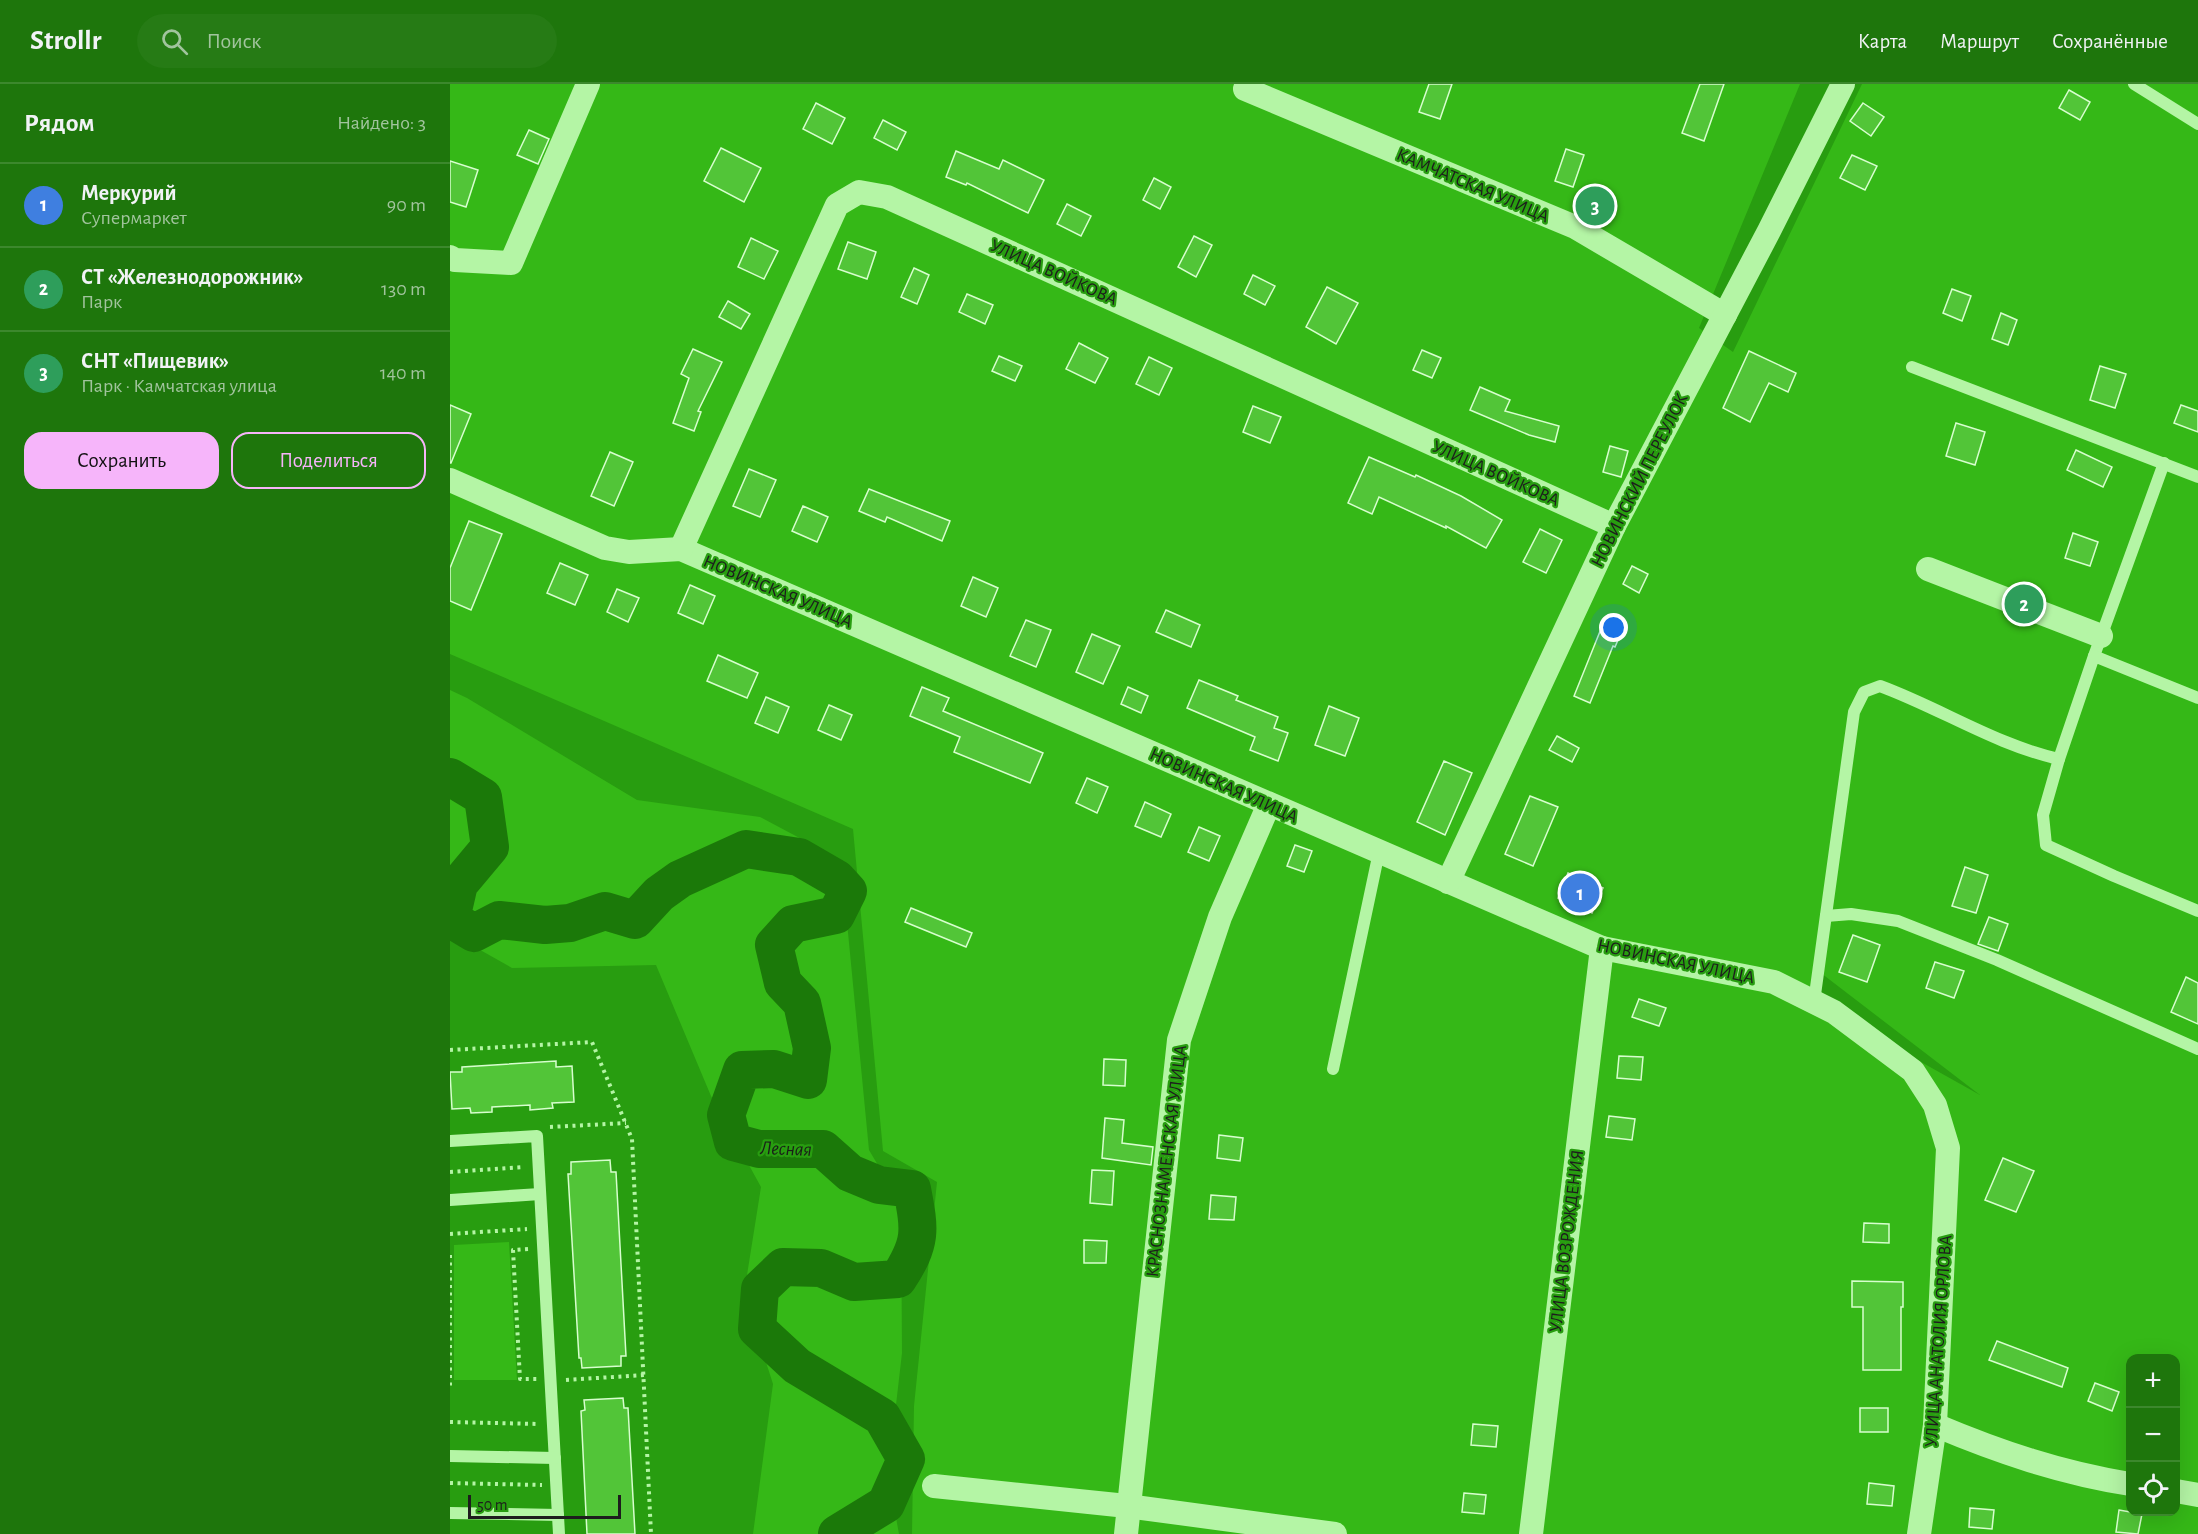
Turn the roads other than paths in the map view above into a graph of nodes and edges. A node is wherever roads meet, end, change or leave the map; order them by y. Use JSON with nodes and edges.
{"nodes":[{"id":1,"x":588,"y":84,"type":"edge"},
{"id":2,"x":1843,"y":84,"type":"edge"},
{"id":3,"x":2133,"y":84,"type":"edge"},
{"id":4,"x":1245,"y":89,"type":"dead end"},
{"id":5,"x":2198,"y":124,"type":"edge"},
{"id":6,"x":450,"y":257,"type":"edge"},
{"id":7,"x":1725,"y":315,"type":"junction"},
{"id":8,"x":1912,"y":367,"type":"dead end"},
{"id":9,"x":2164,"y":463,"type":"junction"},
{"id":10,"x":2198,"y":477,"type":"edge"},
{"id":11,"x":450,"y":480,"type":"edge"},
{"id":12,"x":1614,"y":526,"type":"junction"},
{"id":13,"x":681,"y":549,"type":"junction"},
{"id":14,"x":1928,"y":569,"type":"dead end"},
{"id":15,"x":2098,"y":646,"type":"junction"},
{"id":16,"x":2198,"y":698,"type":"edge"},
{"id":17,"x":2059,"y":759,"type":"junction"},
{"id":18,"x":1269,"y":804,"type":"junction"},
{"id":19,"x":1379,"y":852,"type":"junction"},
{"id":20,"x":1448,"y":882,"type":"junction"},
{"id":21,"x":2198,"y":911,"type":"edge"},
{"id":22,"x":1826,"y":916,"type":"junction"},
{"id":23,"x":1602,"y":948,"type":"junction"},
{"id":24,"x":1814,"y":1002,"type":"junction"},
{"id":25,"x":2198,"y":1049,"type":"edge"},
{"id":26,"x":1334,"y":1069,"type":"dead end"},
{"id":27,"x":450,"y":1141,"type":"edge"},
{"id":28,"x":1948,"y":1148,"type":"joint"},
{"id":29,"x":534,"y":1195,"type":"junction"},
{"id":30,"x":450,"y":1200,"type":"edge"},
{"id":31,"x":1935,"y":1425,"type":"junction"},
{"id":32,"x":450,"y":1456,"type":"edge"},
{"id":33,"x":549,"y":1457,"type":"junction"},
{"id":34,"x":2126,"y":1483,"type":"edge"},
{"id":35,"x":934,"y":1486,"type":"dead end"},
{"id":36,"x":2180,"y":1492,"type":"edge"},
{"id":37,"x":2198,"y":1495,"type":"edge"},
{"id":38,"x":1127,"y":1506,"type":"junction"},
{"id":39,"x":450,"y":1513,"type":"edge"},
{"id":40,"x":558,"y":1515,"type":"junction"},
{"id":41,"x":559,"y":1534,"type":"edge"},
{"id":42,"x":1125,"y":1534,"type":"edge"},
{"id":43,"x":1335,"y":1534,"type":"edge"},
{"id":44,"x":1531,"y":1534,"type":"edge"},
{"id":45,"x":1919,"y":1534,"type":"edge"}],
"edges":[{"from":1,"to":6,"type":"street"},
{"from":2,"to":7,"type":"street","name":"НОВИНСКИЙ ПЕРЕУЛОК"},
{"from":3,"to":5,"type":"lane"},
{"from":4,"to":7,"type":"street","name":"КАМЧАТСКАЯ УЛИЦА"},
{"from":7,"to":12,"type":"street","name":"НОВИНСКИЙ ПЕРЕУЛОК"},
{"from":8,"to":9,"type":"lane"},
{"from":9,"to":10,"type":"lane"},
{"from":9,"to":15,"type":"lane"},
{"from":11,"to":13,"type":"street","name":"НОВИНСКАЯ УЛИЦА"},
{"from":12,"to":13,"type":"street","name":"УЛИЦА ВОЙКОВА"},
{"from":12,"to":20,"type":"street","name":"НОВИНСКИЙ ПЕРЕУЛОК"},
{"from":13,"to":18,"type":"street","name":"НОВИНСКАЯ УЛИЦА"},
{"from":14,"to":15,"type":"street"},
{"from":15,"to":16,"type":"lane"},
{"from":15,"to":17,"type":"lane"},
{"from":17,"to":21,"type":"lane"},
{"from":17,"to":22,"type":"lane"},
{"from":18,"to":19,"type":"street","name":"НОВИНСКАЯ УЛИЦА"},
{"from":18,"to":38,"type":"street","name":"КРАСНОЗНАМЕНСКАЯ УЛИЦА"},
{"from":19,"to":20,"type":"street","name":"НОВИНСКАЯ УЛИЦА"},
{"from":19,"to":26,"type":"lane"},
{"from":20,"to":23,"type":"street","name":"НОВИНСКАЯ УЛИЦА"},
{"from":22,"to":24,"type":"lane"},
{"from":22,"to":25,"type":"lane"},
{"from":23,"to":24,"type":"street","name":"НОВИНСКАЯ УЛИЦА"},
{"from":23,"to":44,"type":"street","name":"УЛИЦА ВОЗРОЖДЕНИЯ"},
{"from":24,"to":28,"type":"street","name":"НОВИНСКАЯ УЛИЦА"},
{"from":27,"to":29,"type":"lane"},
{"from":28,"to":31,"type":"street","name":"УЛИЦА АНАТОЛИЯ ОРЛОВА"},
{"from":29,"to":30,"type":"lane"},
{"from":29,"to":33,"type":"lane"},
{"from":31,"to":34,"type":"street"},
{"from":31,"to":45,"type":"street","name":"УЛИЦА АНАТОЛИЯ ОРЛОВА"},
{"from":32,"to":33,"type":"lane"},
{"from":33,"to":40,"type":"lane"},
{"from":35,"to":38,"type":"street"},
{"from":36,"to":37,"type":"street"},
{"from":38,"to":42,"type":"street","name":"КРАСНОЗНАМЕНСКАЯ УЛИЦА"},
{"from":38,"to":43,"type":"street"},
{"from":39,"to":40,"type":"lane"},
{"from":40,"to":41,"type":"lane"}]}
